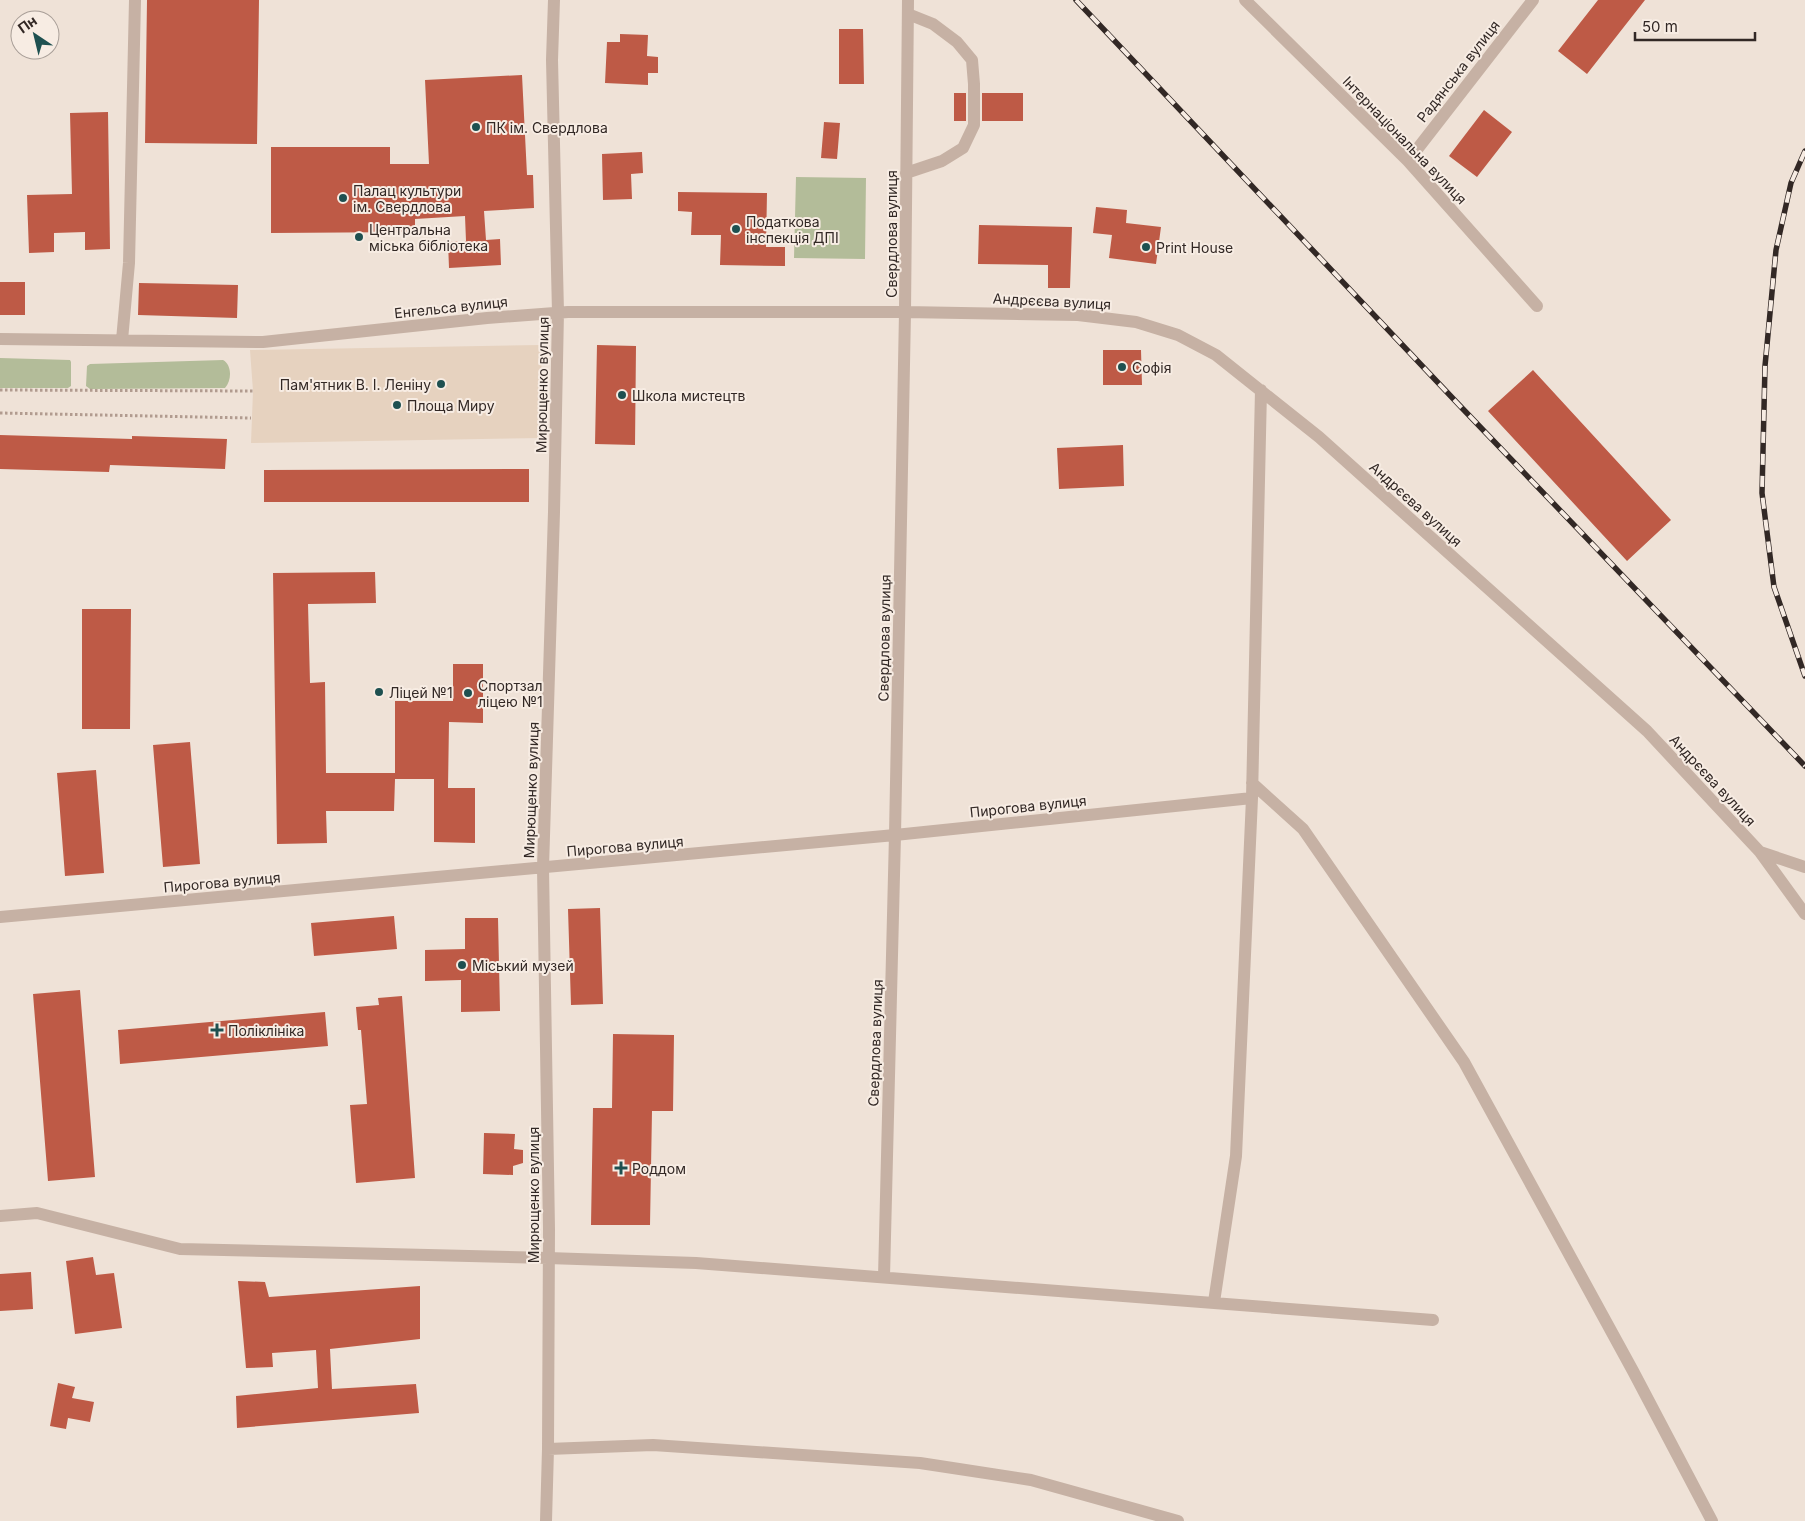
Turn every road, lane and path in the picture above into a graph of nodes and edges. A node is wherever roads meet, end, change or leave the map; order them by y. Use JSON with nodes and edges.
{"nodes":[{"id":1,"x":135,"y":0,"type":"edge"},
{"id":2,"x":554,"y":0,"type":"edge"},
{"id":3,"x":908,"y":0,"type":"edge"},
{"id":4,"x":1245,"y":0,"type":"edge"},
{"id":5,"x":1532,"y":0,"type":"edge"},
{"id":6,"x":908,"y":14,"type":"junction"},
{"id":7,"x":1408,"y":161,"type":"junction"},
{"id":8,"x":906,"y":173,"type":"junction"},
{"id":9,"x":1537,"y":306,"type":"dead end"},
{"id":10,"x":558,"y":312,"type":"junction"},
{"id":11,"x":906,"y":312,"type":"junction"},
{"id":12,"x":0,"y":339,"type":"edge"},
{"id":13,"x":122,"y":340,"type":"junction"},
{"id":14,"x":0,"y":390,"type":"edge"},
{"id":15,"x":1261,"y":390,"type":"junction"},
{"id":16,"x":253,"y":391,"type":"dead end"},
{"id":17,"x":0,"y":414,"type":"edge"},
{"id":18,"x":251,"y":418,"type":"dead end"},
{"id":19,"x":1252,"y":783,"type":"junction"},
{"id":20,"x":1252,"y":798,"type":"junction"},
{"id":21,"x":895,"y":835,"type":"junction"},
{"id":22,"x":1760,"y":852,"type":"junction"},
{"id":23,"x":1805,"y":867,"type":"edge"},
{"id":24,"x":543,"y":868,"type":"junction"},
{"id":25,"x":1805,"y":914,"type":"edge"},
{"id":26,"x":0,"y":917,"type":"edge"},
{"id":27,"x":0,"y":1216,"type":"edge"},
{"id":28,"x":548,"y":1258,"type":"junction"},
{"id":29,"x":884,"y":1277,"type":"junction"},
{"id":30,"x":1214,"y":1302,"type":"junction"},
{"id":31,"x":1433,"y":1320,"type":"dead end"},
{"id":32,"x":548,"y":1449,"type":"junction"},
{"id":33,"x":546,"y":1521,"type":"edge"},
{"id":34,"x":1178,"y":1521,"type":"edge"},
{"id":35,"x":1712,"y":1521,"type":"edge"}],
"edges":[{"from":1,"to":13,"type":"street"},
{"from":2,"to":10,"type":"street","name":"Мирющенко вулиця"},
{"from":3,"to":6,"type":"street","name":"Свердлова вулиця"},
{"from":4,"to":7,"type":"street","name":"Інтернаціональна вулиця"},
{"from":5,"to":7,"type":"street","name":"Радянська вулиця"},
{"from":6,"to":8,"type":"street","name":"Свердлова вулиця"},
{"from":6,"to":8,"type":"street"},
{"from":7,"to":9,"type":"street","name":"Інтернаціональна вулиця"},
{"from":8,"to":11,"type":"street","name":"Свердлова вулиця"},
{"from":10,"to":11,"type":"street","name":"Енгельса вулиця"},
{"from":10,"to":13,"type":"street","name":"Енгельса вулиця"},
{"from":10,"to":24,"type":"street","name":"Мирющенко вулиця"},
{"from":11,"to":15,"type":"street","name":"Андрєєва вулиця"},
{"from":11,"to":21,"type":"street","name":"Свердлова вулиця"},
{"from":12,"to":13,"type":"street","name":"Енгельса вулиця"},
{"from":14,"to":16,"type":"path"},
{"from":15,"to":19,"type":"street"},
{"from":15,"to":22,"type":"street","name":"Андрєєва вулиця"},
{"from":17,"to":18,"type":"path"},
{"from":19,"to":20,"type":"street"},
{"from":19,"to":35,"type":"street"},
{"from":20,"to":21,"type":"street","name":"Пирогова вулиця"},
{"from":20,"to":30,"type":"street"},
{"from":21,"to":24,"type":"street","name":"Пирогова вулиця"},
{"from":21,"to":29,"type":"street","name":"Свердлова вулиця"},
{"from":22,"to":23,"type":"street"},
{"from":22,"to":25,"type":"street","name":"Андрєєва вулиця"},
{"from":24,"to":26,"type":"street","name":"Пирогова вулиця"},
{"from":24,"to":28,"type":"street","name":"Мирющенко вулиця"},
{"from":27,"to":28,"type":"street"},
{"from":28,"to":29,"type":"street"},
{"from":28,"to":32,"type":"street","name":"Мирющенко вулиця"},
{"from":29,"to":30,"type":"street"},
{"from":30,"to":31,"type":"street"},
{"from":32,"to":33,"type":"street","name":"Мирющенко вулиця"},
{"from":32,"to":34,"type":"street"}]}
